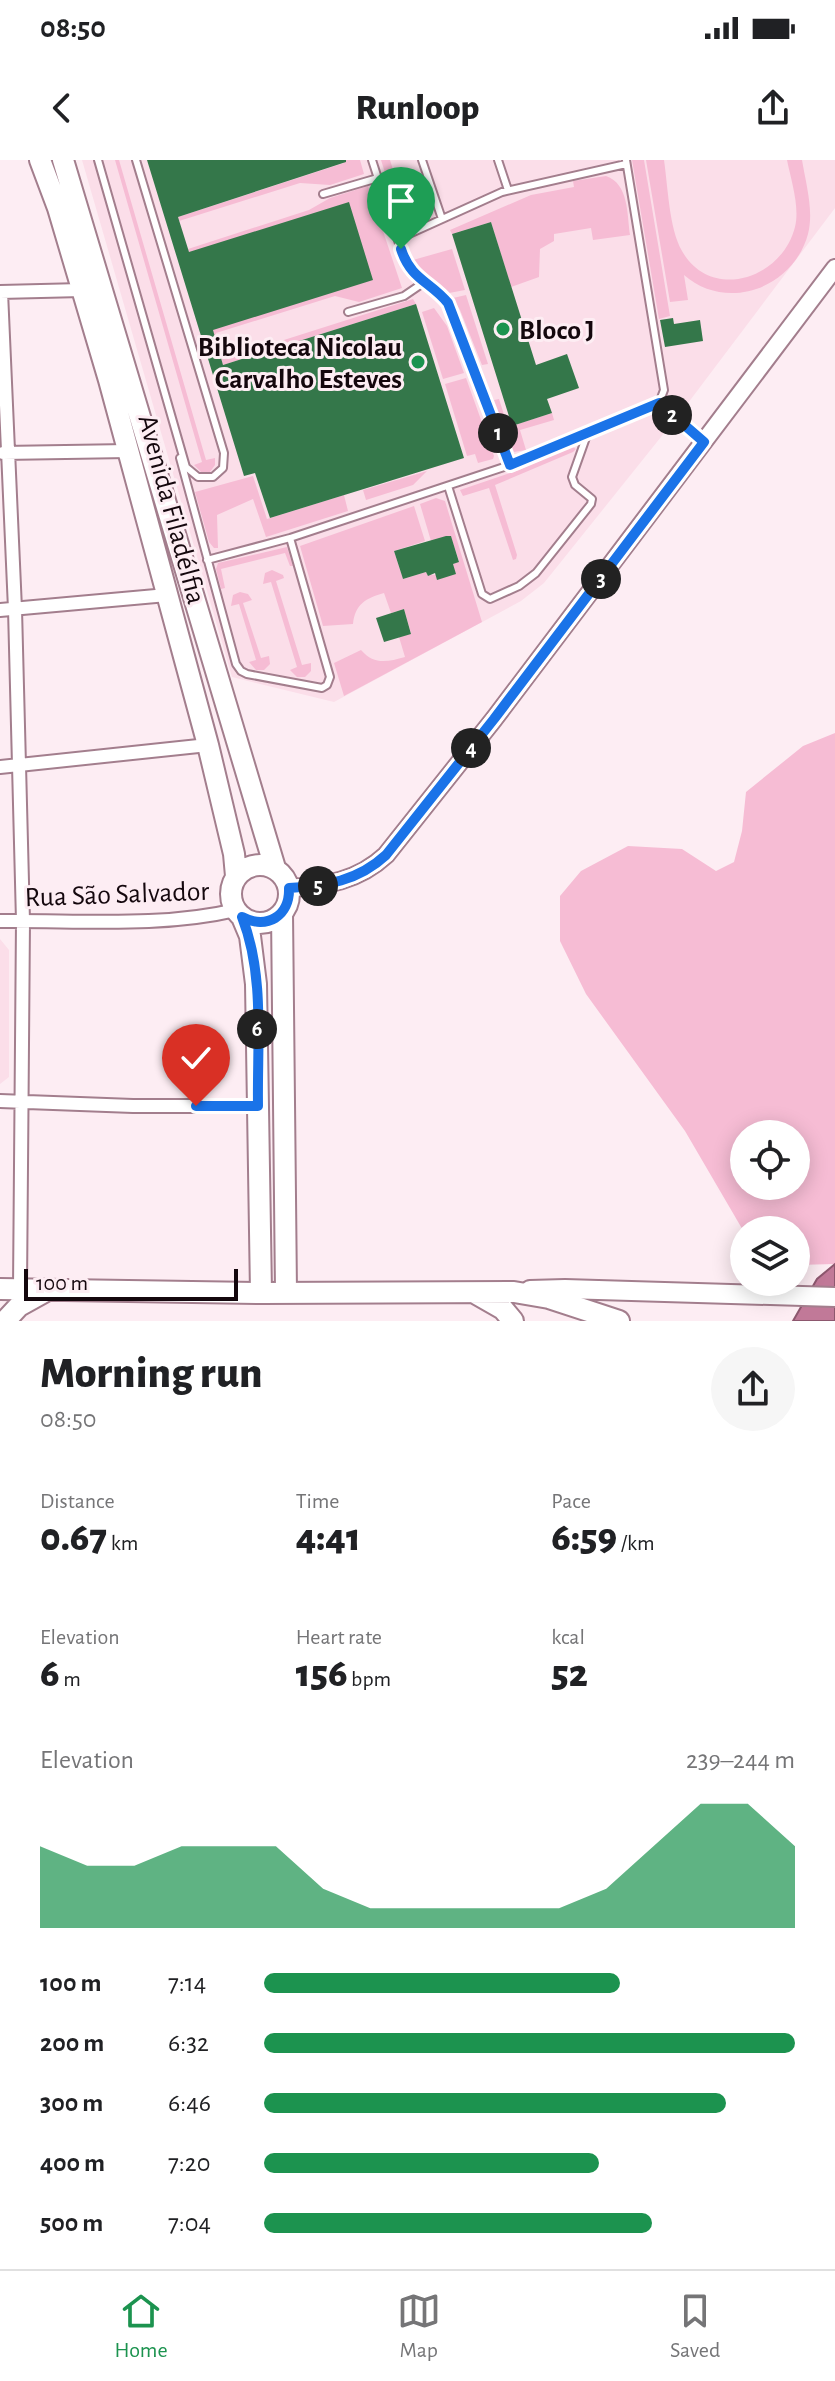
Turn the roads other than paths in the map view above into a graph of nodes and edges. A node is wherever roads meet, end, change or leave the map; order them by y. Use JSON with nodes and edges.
{"nodes":[{"id":1,"x":40,"y":160,"type":"edge"},
{"id":2,"x":63,"y":160,"type":"edge"},
{"id":3,"x":98,"y":160,"type":"edge"},
{"id":4,"x":136,"y":160,"type":"edge"},
{"id":5,"x":372,"y":160,"type":"edge"},
{"id":6,"x":422,"y":160,"type":"edge"},
{"id":7,"x":498,"y":160,"type":"edge"},
{"id":8,"x":626,"y":162,"type":"edge"},
{"id":9,"x":378,"y":178,"type":"junction"},
{"id":10,"x":508,"y":190,"type":"junction"},
{"id":11,"x":323,"y":194,"type":"dead end"},
{"id":12,"x":442,"y":219,"type":"junction"},
{"id":13,"x":398,"y":239,"type":"junction"},
{"id":14,"x":835,"y":268,"type":"edge"},
{"id":15,"x":423,"y":283,"type":"junction"},
{"id":16,"x":82,"y":290,"type":"junction"},
{"id":17,"x":1,"y":292,"type":"edge"},
{"id":18,"x":348,"y":312,"type":"dead end"},
{"id":19,"x":659,"y":403,"type":"junction"},
{"id":20,"x":589,"y":431,"type":"junction"},
{"id":21,"x":704,"y":442,"type":"junction"},
{"id":22,"x":128,"y":451,"type":"junction"},
{"id":23,"x":180,"y":452,"type":"junction"},
{"id":24,"x":4,"y":453,"type":"edge"},
{"id":25,"x":510,"y":465,"type":"junction"},
{"id":26,"x":448,"y":486,"type":"junction"},
{"id":27,"x":290,"y":538,"type":"junction"},
{"id":28,"x":207,"y":560,"type":"junction"},
{"id":29,"x":167,"y":595,"type":"junction"},
{"id":30,"x":15,"y":609,"type":"junction"},
{"id":31,"x":0,"y":610,"type":"edge"},
{"id":32,"x":208,"y":745,"type":"junction"},
{"id":33,"x":0,"y":767,"type":"edge"},
{"id":34,"x":20,"y":767,"type":"junction"},
{"id":35,"x":275,"y":868,"type":"junction"},
{"id":36,"x":236,"y":876,"type":"junction"},
{"id":37,"x":289,"y":888,"type":"junction"},
{"id":38,"x":282,"y":913,"type":"junction"},
{"id":39,"x":239,"y":914,"type":"junction"},
{"id":40,"x":0,"y":921,"type":"edge"},
{"id":41,"x":23,"y":921,"type":"junction"},
{"id":42,"x":0,"y":1101,"type":"edge"},
{"id":43,"x":23,"y":1101,"type":"junction"},
{"id":44,"x":258,"y":1106,"type":"junction"},
{"id":45,"x":10,"y":1289,"type":"edge"},
{"id":46,"x":50,"y":1289,"type":"junction"},
{"id":47,"x":286,"y":1292,"type":"junction"},
{"id":48,"x":472,"y":1292,"type":"junction"},
{"id":49,"x":514,"y":1292,"type":"junction"},
{"id":50,"x":261,"y":1293,"type":"junction"},
{"id":51,"x":835,"y":1297,"type":"edge"},
{"id":52,"x":5,"y":1321,"type":"edge"},
{"id":53,"x":513,"y":1321,"type":"edge"},
{"id":54,"x":619,"y":1321,"type":"edge"}],
"edges":[{"from":1,"to":16,"type":"main road","name":"Avenida Filadélfia"},
{"from":2,"to":35,"type":"main road","name":"Avenida Filadélfia"},
{"from":3,"to":23,"type":"lane"},
{"from":4,"to":23,"type":"lane"},
{"from":5,"to":9,"type":"lane"},
{"from":6,"to":12,"type":"lane"},
{"from":7,"to":10,"type":"lane"},
{"from":8,"to":10,"type":"lane"},
{"from":8,"to":19,"type":"lane"},
{"from":9,"to":11,"type":"lane"},
{"from":9,"to":13,"type":"lane"},
{"from":10,"to":12,"type":"lane"},
{"from":12,"to":13,"type":"lane"},
{"from":13,"to":15,"type":"lane"},
{"from":14,"to":21,"type":"street"},
{"from":15,"to":18,"type":"lane"},
{"from":15,"to":25,"type":"lane"},
{"from":16,"to":17,"type":"street"},
{"from":16,"to":22,"type":"main road","name":"Avenida Filadélfia"},
{"from":17,"to":24,"type":"street"},
{"from":19,"to":20,"type":"lane"},
{"from":19,"to":21,"type":"lane"},
{"from":20,"to":25,"type":"lane"},
{"from":20,"to":26,"type":"lane"},
{"from":21,"to":37,"type":"street"},
{"from":22,"to":24,"type":"street"},
{"from":22,"to":29,"type":"main road","name":"Avenida Filadélfia"},
{"from":23,"to":28,"type":"lane"},
{"from":24,"to":30,"type":"street"},
{"from":25,"to":26,"type":"lane"},
{"from":26,"to":27,"type":"lane"},
{"from":27,"to":28,"type":"lane"},
{"from":27,"to":28,"type":"lane"},
{"from":29,"to":30,"type":"street"},
{"from":29,"to":32,"type":"main road","name":"Avenida Filadélfia"},
{"from":30,"to":31,"type":"street"},
{"from":30,"to":34,"type":"street"},
{"from":32,"to":34,"type":"street"},
{"from":32,"to":36,"type":"main road","name":"Avenida Filadélfia"},
{"from":33,"to":34,"type":"street"},
{"from":34,"to":41,"type":"street"},
{"from":35,"to":36,"type":"main road"},
{"from":35,"to":37,"type":"main road"},
{"from":36,"to":39,"type":"main road"},
{"from":37,"to":38,"type":"main road"},
{"from":38,"to":39,"type":"main road"},
{"from":38,"to":47,"type":"main road"},
{"from":39,"to":41,"type":"street","name":"Rua São Salvador"},
{"from":39,"to":44,"type":"main road"},
{"from":40,"to":41,"type":"street","name":"Rua São Salvador"},
{"from":41,"to":43,"type":"street"},
{"from":42,"to":43,"type":"street"},
{"from":43,"to":44,"type":"street"},
{"from":43,"to":45,"type":"street"},
{"from":44,"to":50,"type":"main road"},
{"from":45,"to":46,"type":"main road"},
{"from":46,"to":50,"type":"main road"},
{"from":46,"to":52,"type":"main road"},
{"from":47,"to":48,"type":"main road"},
{"from":47,"to":50,"type":"main road"},
{"from":48,"to":49,"type":"main road"},
{"from":48,"to":53,"type":"main road"},
{"from":49,"to":51,"type":"main road"},
{"from":49,"to":54,"type":"main road"}]}
